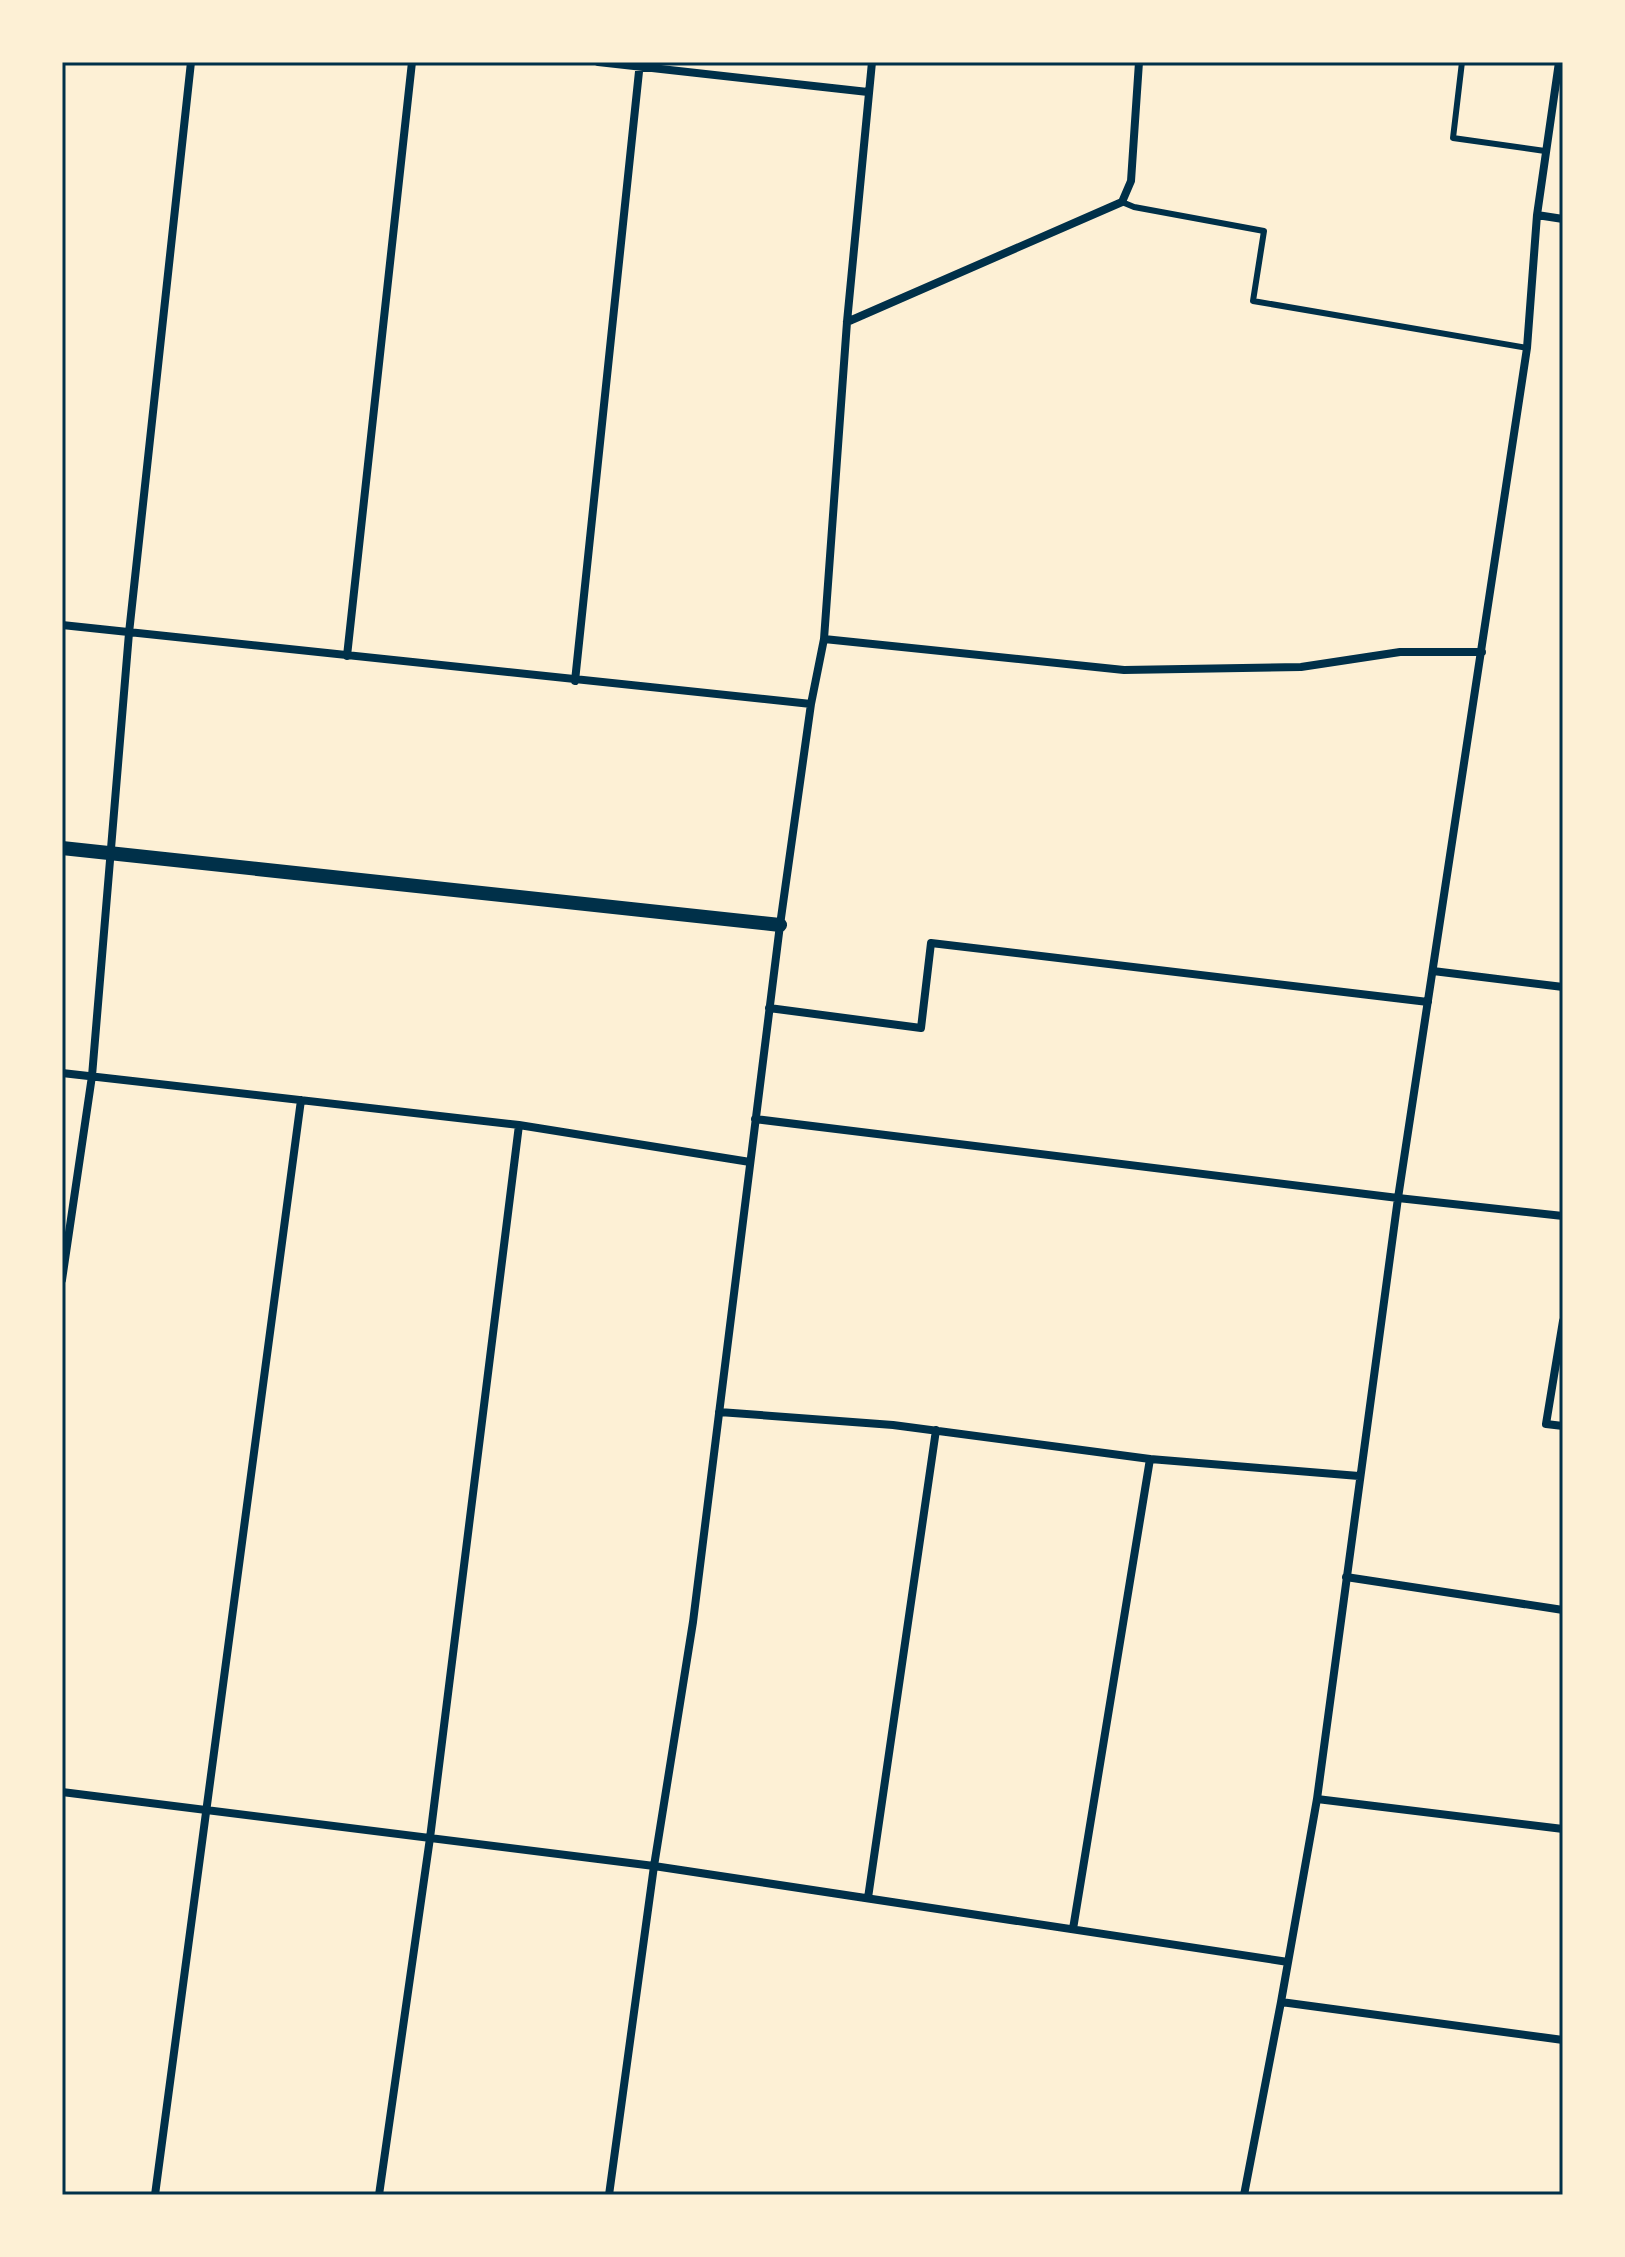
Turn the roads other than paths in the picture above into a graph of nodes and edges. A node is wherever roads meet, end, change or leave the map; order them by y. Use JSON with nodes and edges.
{"nodes":[{"id":1,"x":191,"y":62,"type":"edge"},
{"id":2,"x":412,"y":62,"type":"edge"},
{"id":3,"x":598,"y":62,"type":"edge"},
{"id":4,"x":872,"y":62,"type":"edge"},
{"id":5,"x":1139,"y":62,"type":"edge"},
{"id":6,"x":1462,"y":62,"type":"edge"},
{"id":7,"x":1559,"y":62,"type":"edge"},
{"id":8,"x":640,"y":64,"type":"edge"},
{"id":9,"x":868,"y":92,"type":"junction"},
{"id":10,"x":1545,"y":151,"type":"junction"},
{"id":11,"x":1122,"y":202,"type":"junction"},
{"id":12,"x":1537,"y":215,"type":"junction"},
{"id":13,"x":1563,"y":219,"type":"edge"},
{"id":14,"x":847,"y":322,"type":"junction"},
{"id":15,"x":1527,"y":348,"type":"junction"},
{"id":16,"x":62,"y":625,"type":"edge"},
{"id":17,"x":129,"y":633,"type":"junction"},
{"id":18,"x":824,"y":639,"type":"junction"},
{"id":19,"x":1482,"y":652,"type":"junction"},
{"id":20,"x":347,"y":656,"type":"junction"},
{"id":21,"x":575,"y":681,"type":"junction"},
{"id":22,"x":811,"y":704,"type":"junction"},
{"id":23,"x":62,"y":848,"type":"edge"},
{"id":24,"x":110,"y":854,"type":"junction"},
{"id":25,"x":780,"y":925,"type":"junction"},
{"id":26,"x":1433,"y":971,"type":"junction"},
{"id":27,"x":1563,"y":987,"type":"edge"},
{"id":28,"x":1428,"y":1002,"type":"junction"},
{"id":29,"x":769,"y":1008,"type":"junction"},
{"id":30,"x":62,"y":1073,"type":"edge"},
{"id":31,"x":92,"y":1076,"type":"junction"},
{"id":32,"x":301,"y":1100,"type":"junction"},
{"id":33,"x":755,"y":1119,"type":"junction"},
{"id":34,"x":519,"y":1125,"type":"junction"},
{"id":35,"x":750,"y":1162,"type":"junction"},
{"id":36,"x":1398,"y":1198,"type":"junction"},
{"id":37,"x":1563,"y":1216,"type":"edge"},
{"id":38,"x":62,"y":1280,"type":"edge"},
{"id":39,"x":1563,"y":1321,"type":"edge"},
{"id":40,"x":719,"y":1412,"type":"junction"},
{"id":41,"x":1563,"y":1426,"type":"edge"},
{"id":42,"x":936,"y":1430,"type":"junction"},
{"id":43,"x":1150,"y":1459,"type":"junction"},
{"id":44,"x":1359,"y":1476,"type":"junction"},
{"id":45,"x":1346,"y":1577,"type":"junction"},
{"id":46,"x":1563,"y":1610,"type":"edge"},
{"id":47,"x":62,"y":1792,"type":"edge"},
{"id":48,"x":1317,"y":1799,"type":"junction"},
{"id":49,"x":207,"y":1809,"type":"junction"},
{"id":50,"x":1563,"y":1829,"type":"edge"},
{"id":51,"x":430,"y":1838,"type":"junction"},
{"id":52,"x":654,"y":1866,"type":"junction"},
{"id":53,"x":868,"y":1898,"type":"junction"},
{"id":54,"x":1073,"y":1929,"type":"junction"},
{"id":55,"x":1288,"y":1962,"type":"junction"},
{"id":56,"x":1281,"y":2002,"type":"junction"},
{"id":57,"x":1563,"y":2040,"type":"edge"},
{"id":58,"x":155,"y":2195,"type":"edge"},
{"id":59,"x":379,"y":2195,"type":"edge"},
{"id":60,"x":609,"y":2195,"type":"edge"},
{"id":61,"x":1244,"y":2195,"type":"edge"}],
"edges":[{"from":1,"to":17,"type":"street"},
{"from":2,"to":20,"type":"street"},
{"from":3,"to":8,"type":"street"},
{"from":4,"to":9,"type":"street"},
{"from":5,"to":11,"type":"street"},
{"from":6,"to":10,"type":"lane"},
{"from":7,"to":10,"type":"street"},
{"from":8,"to":9,"type":"street"},
{"from":8,"to":21,"type":"street"},
{"from":9,"to":14,"type":"street"},
{"from":10,"to":12,"type":"street"},
{"from":11,"to":14,"type":"street"},
{"from":11,"to":15,"type":"lane"},
{"from":12,"to":13,"type":"street"},
{"from":12,"to":15,"type":"street"},
{"from":14,"to":18,"type":"street"},
{"from":15,"to":19,"type":"street"},
{"from":16,"to":17,"type":"street"},
{"from":17,"to":20,"type":"street"},
{"from":17,"to":24,"type":"street"},
{"from":18,"to":19,"type":"street"},
{"from":18,"to":22,"type":"street"},
{"from":19,"to":26,"type":"street"},
{"from":20,"to":21,"type":"street"},
{"from":21,"to":22,"type":"street"},
{"from":22,"to":25,"type":"street"},
{"from":23,"to":24,"type":"street"},
{"from":24,"to":25,"type":"street"},
{"from":24,"to":31,"type":"street"},
{"from":25,"to":29,"type":"street"},
{"from":26,"to":27,"type":"street"},
{"from":26,"to":28,"type":"street"},
{"from":28,"to":29,"type":"street"},
{"from":28,"to":36,"type":"street"},
{"from":29,"to":33,"type":"street"},
{"from":30,"to":31,"type":"street"},
{"from":31,"to":32,"type":"street"},
{"from":31,"to":38,"type":"street"},
{"from":32,"to":34,"type":"street"},
{"from":32,"to":49,"type":"street"},
{"from":33,"to":35,"type":"street"},
{"from":33,"to":36,"type":"street"},
{"from":34,"to":35,"type":"street"},
{"from":34,"to":51,"type":"street"},
{"from":35,"to":40,"type":"street"},
{"from":36,"to":37,"type":"street"},
{"from":36,"to":44,"type":"street"},
{"from":39,"to":41,"type":"street"},
{"from":40,"to":42,"type":"street"},
{"from":40,"to":52,"type":"street"},
{"from":42,"to":43,"type":"street"},
{"from":42,"to":53,"type":"street"},
{"from":43,"to":44,"type":"street"},
{"from":43,"to":54,"type":"street"},
{"from":44,"to":45,"type":"street"},
{"from":45,"to":46,"type":"street"},
{"from":45,"to":48,"type":"street"},
{"from":47,"to":49,"type":"street"},
{"from":48,"to":50,"type":"street"},
{"from":48,"to":55,"type":"street"},
{"from":49,"to":51,"type":"street"},
{"from":49,"to":58,"type":"street"},
{"from":51,"to":52,"type":"street"},
{"from":51,"to":59,"type":"street"},
{"from":52,"to":53,"type":"street"},
{"from":52,"to":60,"type":"street"},
{"from":53,"to":54,"type":"street"},
{"from":54,"to":55,"type":"street"},
{"from":55,"to":56,"type":"street"},
{"from":56,"to":57,"type":"street"},
{"from":56,"to":61,"type":"street"}]}
